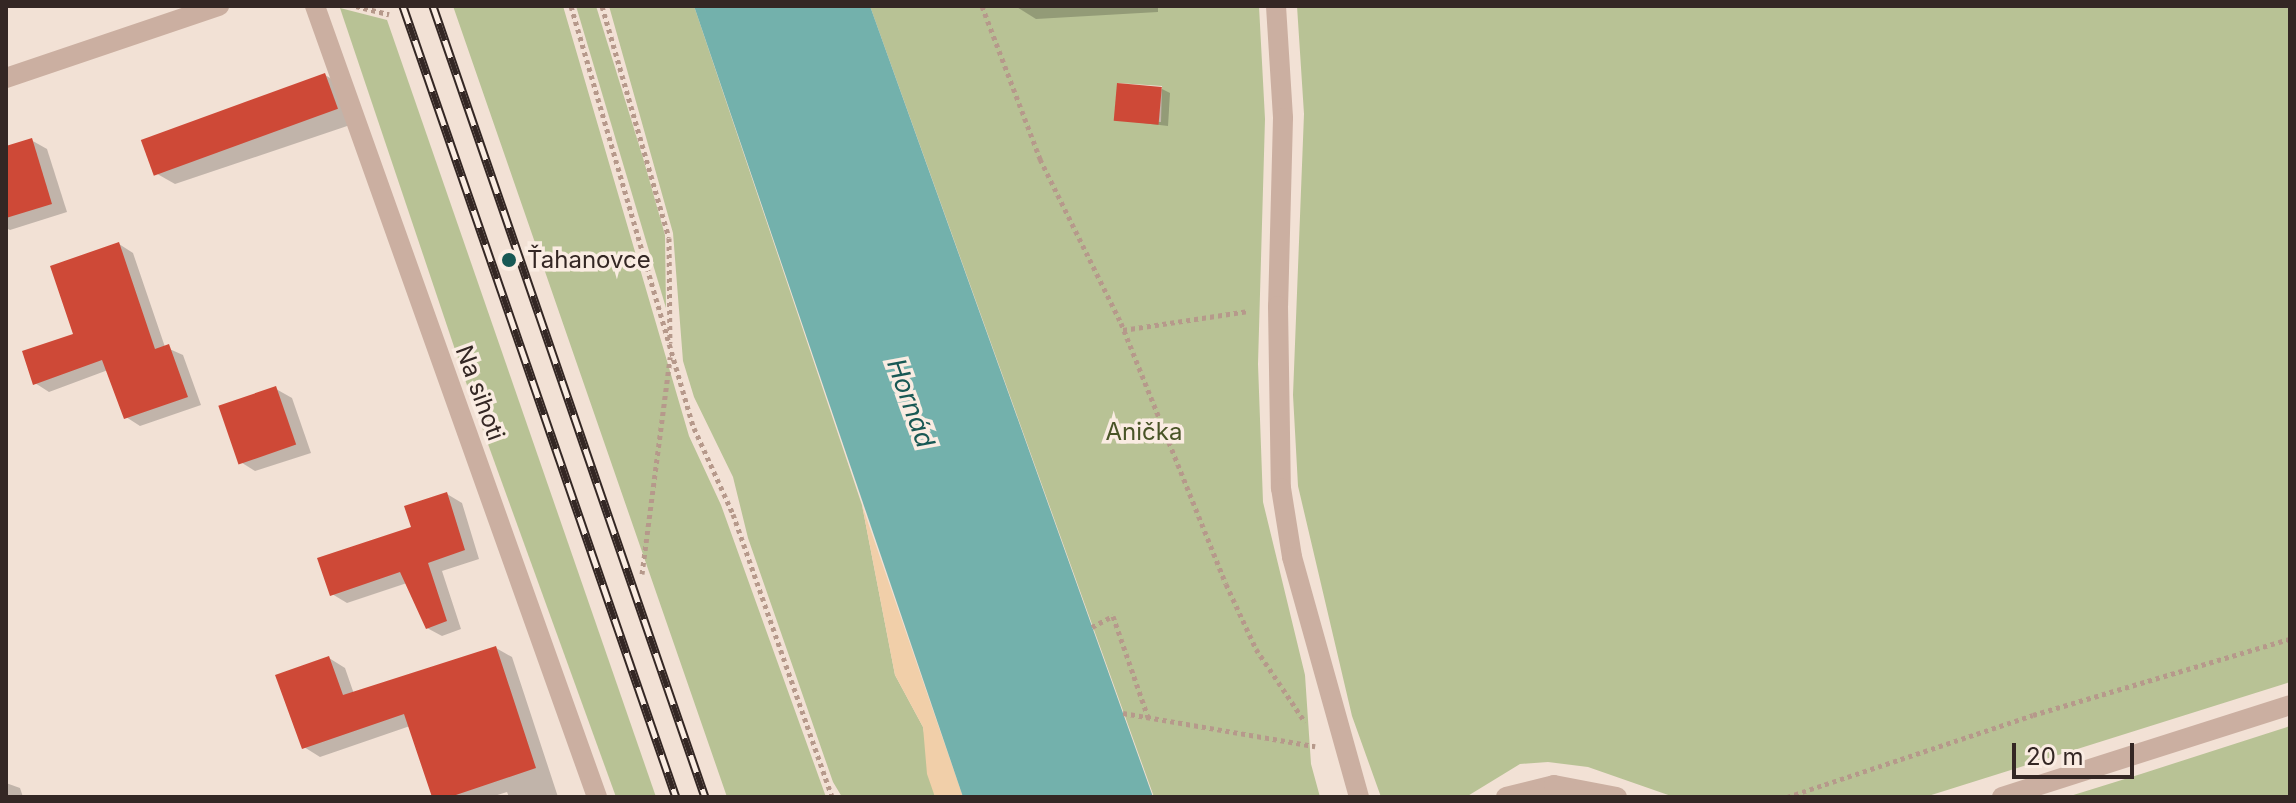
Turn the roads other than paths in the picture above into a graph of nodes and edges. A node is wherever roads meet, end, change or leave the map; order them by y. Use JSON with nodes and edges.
{"nodes":[{"id":1,"x":219,"y":6,"type":"edge"},
{"id":2,"x":315,"y":6,"type":"edge"},
{"id":3,"x":1276,"y":6,"type":"edge"},
{"id":4,"x":6,"y":78,"type":"edge"},
{"id":5,"x":2290,"y":705,"type":"edge"},
{"id":6,"x":597,"y":797,"type":"edge"},
{"id":7,"x":1359,"y":797,"type":"edge"},
{"id":8,"x":1506,"y":797,"type":"edge"},
{"id":9,"x":1617,"y":797,"type":"edge"},
{"id":10,"x":2002,"y":797,"type":"edge"}],
"edges":[{"from":1,"to":4,"type":"street"},
{"from":2,"to":6,"type":"street","name":"Na sihoti"},
{"from":3,"to":7,"type":"street"},
{"from":5,"to":10,"type":"street"},
{"from":8,"to":9,"type":"street"}]}
